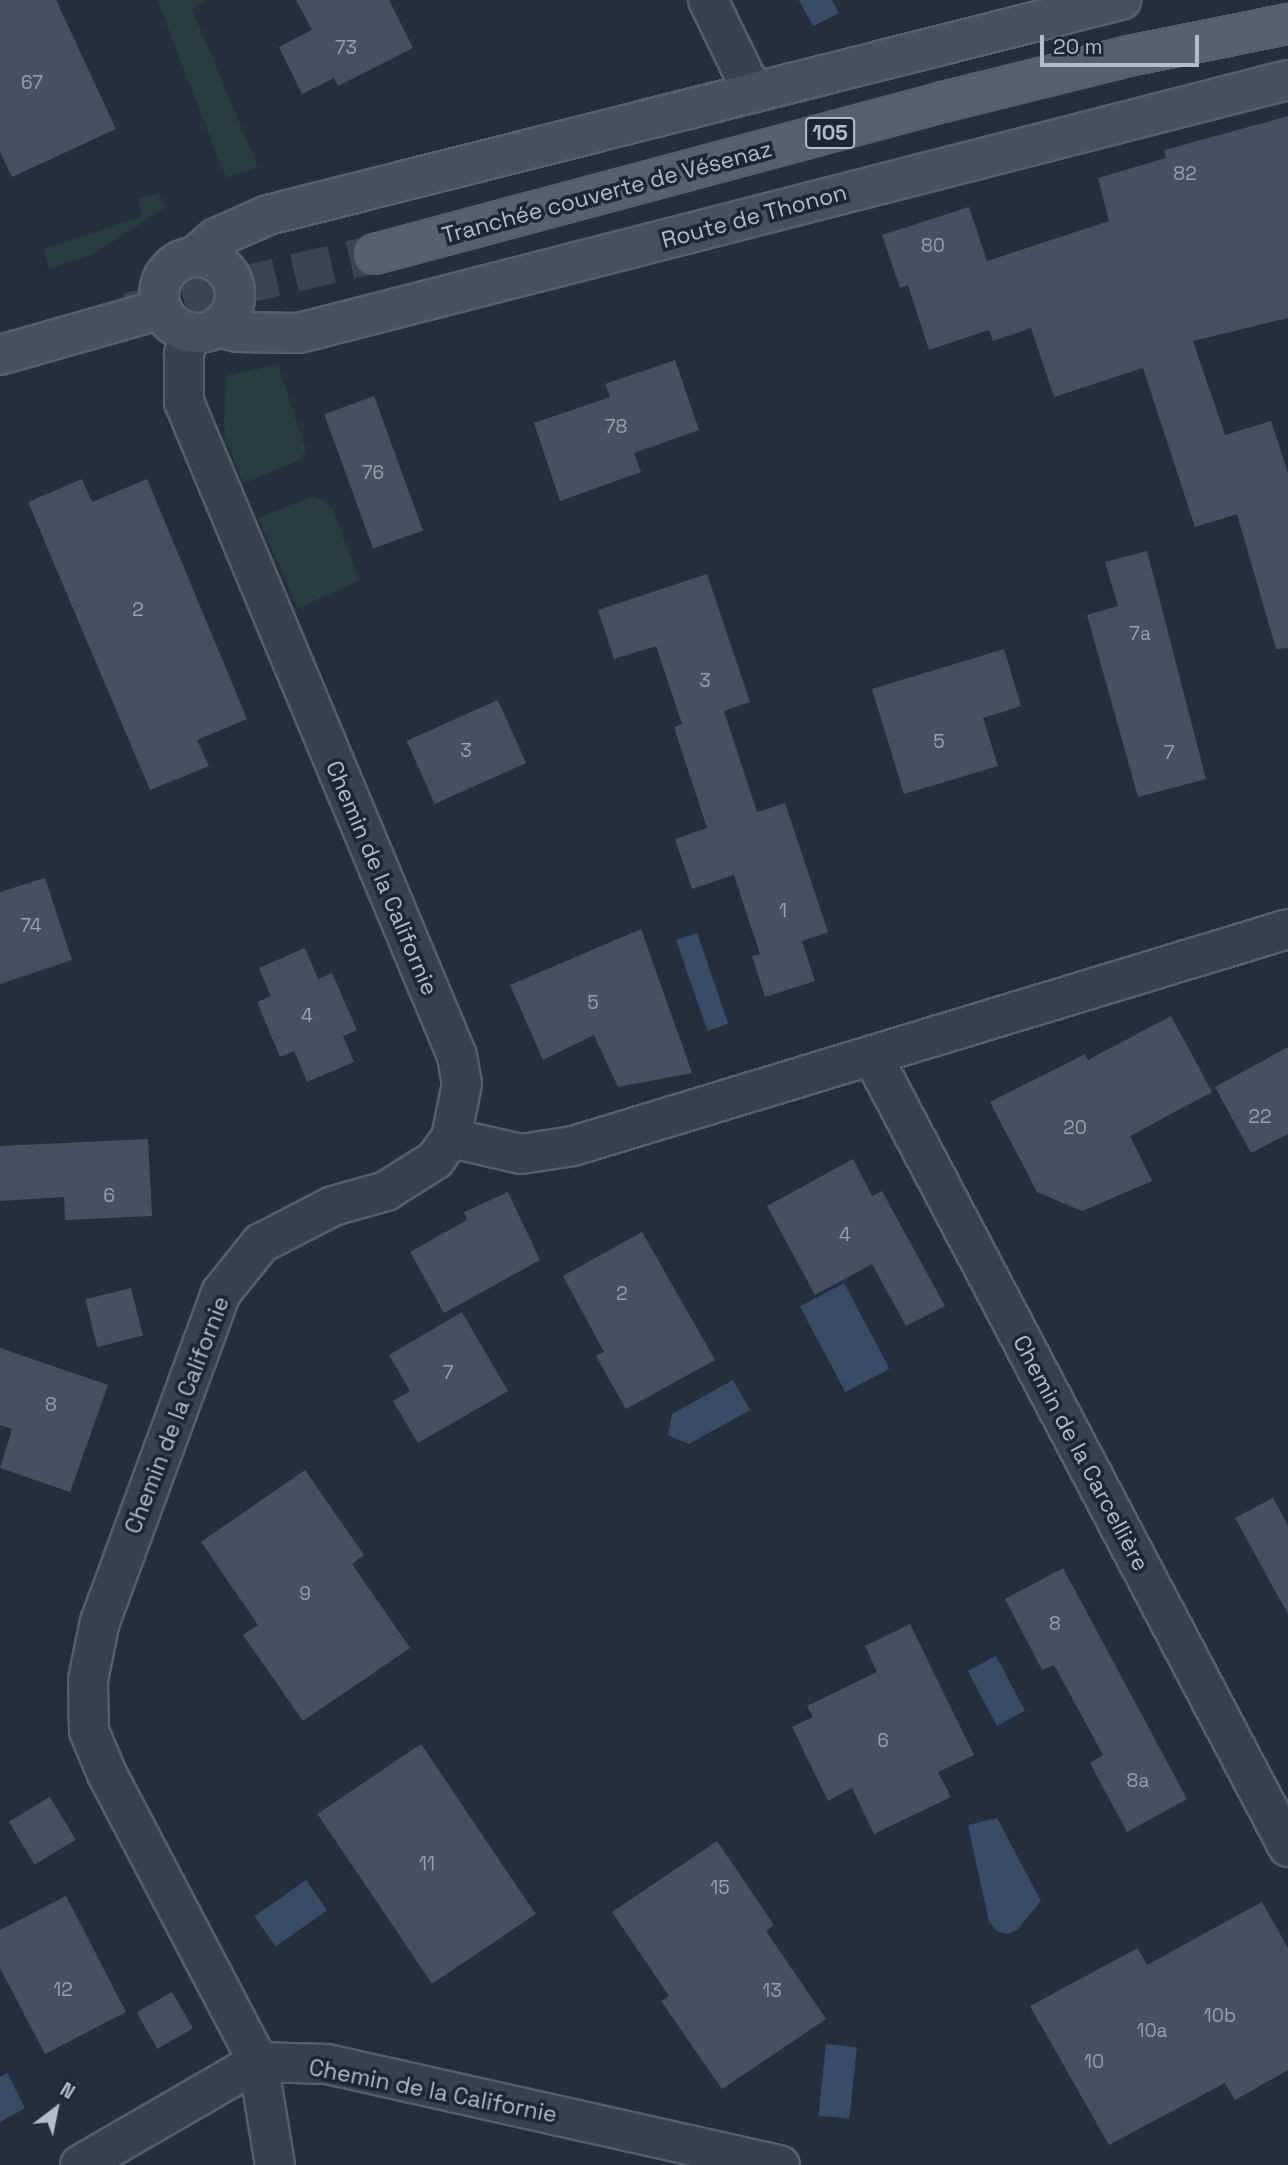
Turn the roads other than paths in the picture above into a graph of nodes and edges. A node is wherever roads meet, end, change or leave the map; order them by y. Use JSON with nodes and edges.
{"nodes":[{"id":1,"x":708,"y":0,"type":"edge"},
{"id":2,"x":1121,"y":0,"type":"edge"},
{"id":3,"x":1057,"y":7,"type":"edge"},
{"id":4,"x":1288,"y":24,"type":"edge"},
{"id":5,"x":1288,"y":80,"type":"edge"},
{"id":6,"x":753,"y":93,"type":"junction"},
{"id":7,"x":375,"y":254,"type":"tunnel mouth"},
{"id":8,"x":194,"y":257,"type":"junction"},
{"id":9,"x":190,"y":323,"type":"junction"},
{"id":10,"x":0,"y":355,"type":"edge"},
{"id":11,"x":1288,"y":929,"type":"edge"},
{"id":12,"x":874,"y":1059,"type":"junction"},
{"id":13,"x":451,"y":1138,"type":"junction"},
{"id":14,"x":1288,"y":1847,"type":"edge"},
{"id":15,"x":258,"y":2062,"type":"junction"},
{"id":16,"x":80,"y":2165,"type":"edge"},
{"id":17,"x":275,"y":2165,"type":"edge"},
{"id":18,"x":780,"y":2165,"type":"edge"}],
"edges":[{"from":1,"to":6,"type":"street"},
{"from":2,"to":3,"type":"street"},
{"from":3,"to":6,"type":"street"},
{"from":4,"to":7,"type":"main road","name":"Tranchée couverte de Vésenaz","number":"105"},
{"from":5,"to":9,"type":"street","name":"Route de Thonon"},
{"from":6,"to":8,"type":"street"},
{"from":8,"to":9,"type":"street"},
{"from":8,"to":9,"type":"street"},
{"from":9,"to":10,"type":"street","name":"Route de Thonon"},
{"from":9,"to":13,"type":"street","name":"Chemin de la Californie"},
{"from":11,"to":12,"type":"street"},
{"from":12,"to":13,"type":"street"},
{"from":12,"to":14,"type":"street","name":"Chemin de la Carcellière"},
{"from":13,"to":15,"type":"street","name":"Chemin de la Californie"},
{"from":15,"to":16,"type":"street"},
{"from":15,"to":17,"type":"street"},
{"from":15,"to":18,"type":"street","name":"Chemin de la Californie"}]}
